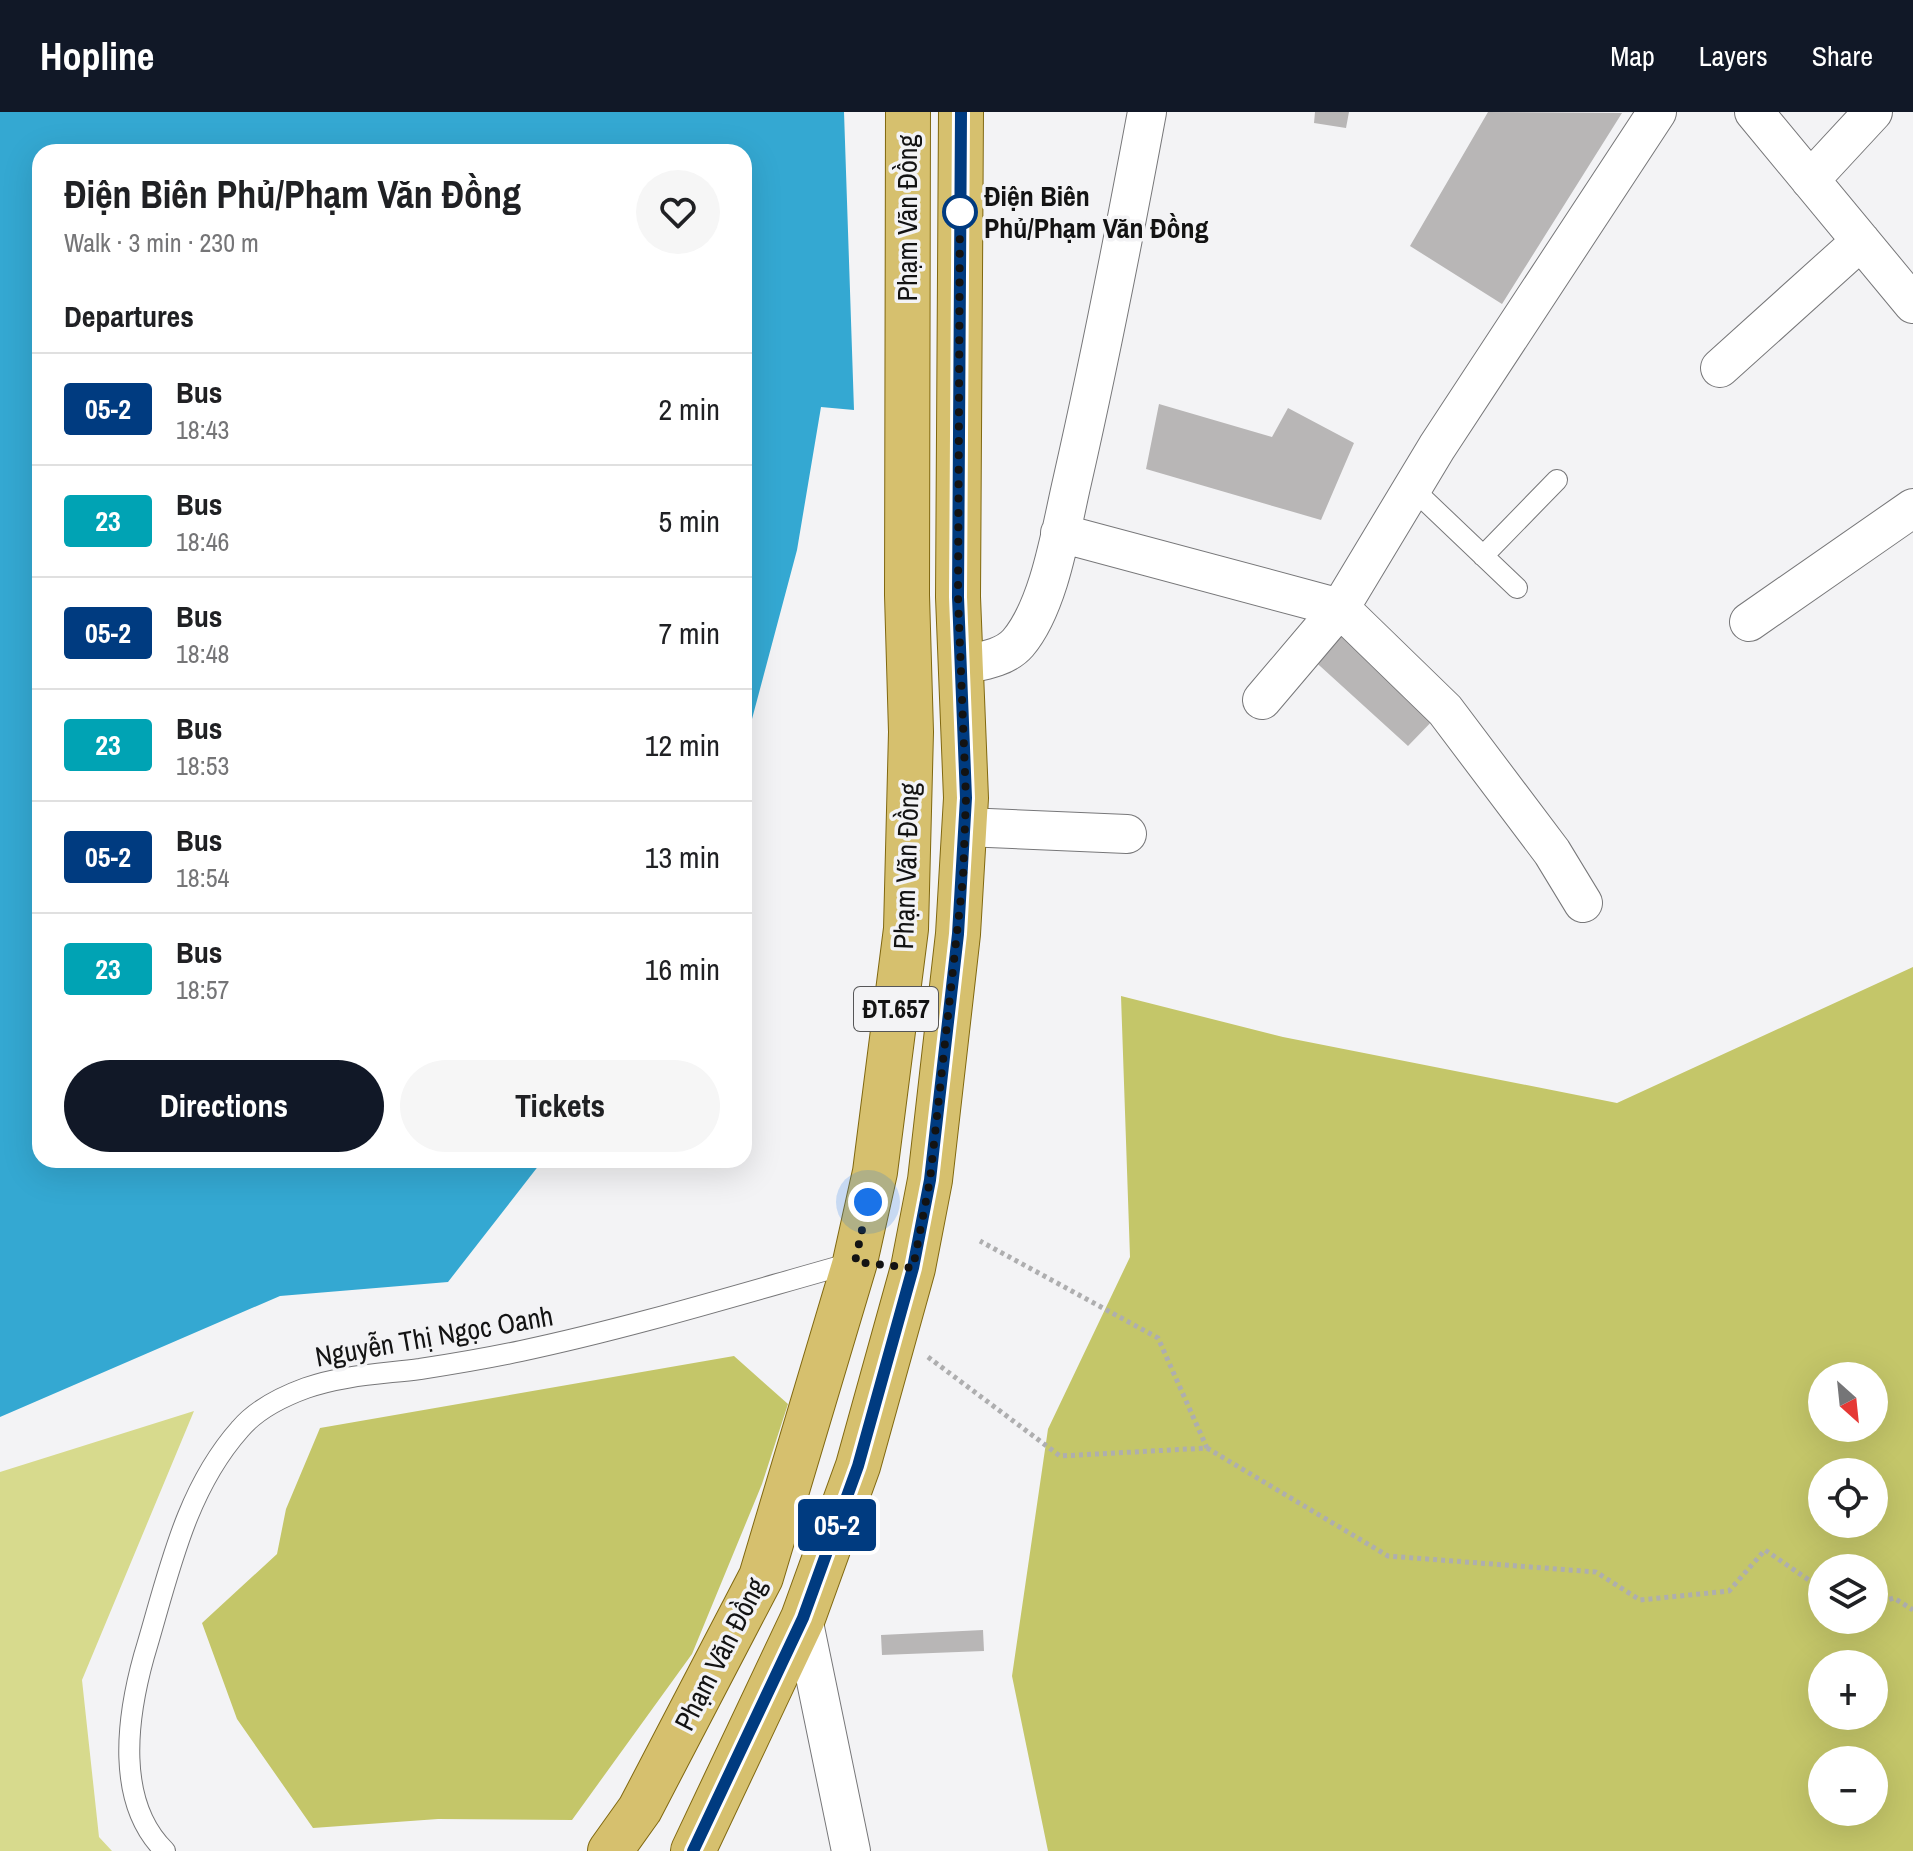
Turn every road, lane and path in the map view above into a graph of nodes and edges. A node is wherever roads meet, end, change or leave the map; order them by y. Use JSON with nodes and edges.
{"nodes":[{"id":1,"x":908,"y":112,"type":"edge"},
{"id":2,"x":961,"y":112,"type":"edge"},
{"id":3,"x":1147,"y":112,"type":"edge"},
{"id":4,"x":1657,"y":112,"type":"edge"},
{"id":5,"x":1754,"y":112,"type":"edge"},
{"id":6,"x":1873,"y":112,"type":"edge"},
{"id":7,"x":1810,"y":180,"type":"junction"},
{"id":8,"x":1861,"y":241,"type":"junction"},
{"id":9,"x":1913,"y":304,"type":"edge"},
{"id":10,"x":1720,"y":368,"type":"dead end"},
{"id":11,"x":1557,"y":480,"type":"dead end"},
{"id":12,"x":1412,"y":488,"type":"junction"},
{"id":13,"x":1913,"y":508,"type":"edge"},
{"id":14,"x":1060,"y":533,"type":"junction"},
{"id":15,"x":1483,"y":556,"type":"junction"},
{"id":16,"x":1517,"y":588,"type":"dead end"},
{"id":17,"x":1340,"y":608,"type":"junction"},
{"id":18,"x":1749,"y":622,"type":"dead end"},
{"id":19,"x":963,"y":665,"type":"junction"},
{"id":20,"x":1262,"y":700,"type":"dead end"},
{"id":21,"x":965,"y":827,"type":"junction"},
{"id":22,"x":1127,"y":834,"type":"dead end"},
{"id":23,"x":1583,"y":903,"type":"dead end"},
{"id":24,"x":980,"y":1241,"type":"dead end"},
{"id":25,"x":855,"y":1262,"type":"junction"},
{"id":26,"x":913,"y":1268,"type":"junction"},
{"id":27,"x":924,"y":1355,"type":"dead end"},
{"id":28,"x":1207,"y":1448,"type":"junction"},
{"id":29,"x":1808,"y":1579,"type":"edge"},
{"id":30,"x":1888,"y":1600,"type":"edge"},
{"id":31,"x":1913,"y":1610,"type":"edge"},
{"id":32,"x":803,"y":1618,"type":"junction"},
{"id":33,"x":165,"y":1851,"type":"edge"},
{"id":34,"x":610,"y":1851,"type":"edge"},
{"id":35,"x":693,"y":1851,"type":"edge"},
{"id":36,"x":851,"y":1851,"type":"edge"}],
"edges":[{"from":1,"to":25,"type":"main road","name":"Phạm Văn Đồng","number":"ĐT.657"},
{"from":2,"to":19,"type":"main road","name":"Phạm Văn Đồng","number":"ĐT.657"},
{"from":3,"to":14,"type":"street"},
{"from":4,"to":12,"type":"street"},
{"from":5,"to":7,"type":"street"},
{"from":6,"to":7,"type":"street"},
{"from":7,"to":8,"type":"street"},
{"from":8,"to":9,"type":"street"},
{"from":8,"to":10,"type":"street"},
{"from":11,"to":15,"type":"lane"},
{"from":12,"to":15,"type":"lane"},
{"from":12,"to":17,"type":"street"},
{"from":13,"to":18,"type":"street"},
{"from":14,"to":17,"type":"street"},
{"from":14,"to":19,"type":"street"},
{"from":15,"to":16,"type":"lane"},
{"from":17,"to":20,"type":"street"},
{"from":17,"to":23,"type":"street"},
{"from":19,"to":21,"type":"main road","name":"Phạm Văn Đồng","number":"ĐT.657"},
{"from":21,"to":22,"type":"street"},
{"from":21,"to":26,"type":"main road","name":"Phạm Văn Đồng","number":"ĐT.657"},
{"from":24,"to":28,"type":"path"},
{"from":25,"to":26,"type":"main road"},
{"from":25,"to":33,"type":"lane","name":"Nguyễn Thị Ngọc Oanh"},
{"from":25,"to":34,"type":"main road","name":"Phạm Văn Đồng","number":"ĐT.657"},
{"from":26,"to":32,"type":"main road","name":"Phạm Văn Đồng","number":"ĐT.657"},
{"from":27,"to":28,"type":"path"},
{"from":28,"to":29,"type":"path"},
{"from":30,"to":31,"type":"path"},
{"from":32,"to":35,"type":"main road","name":"Phạm Văn Đồng","number":"ĐT.657"},
{"from":32,"to":36,"type":"street"}]}
